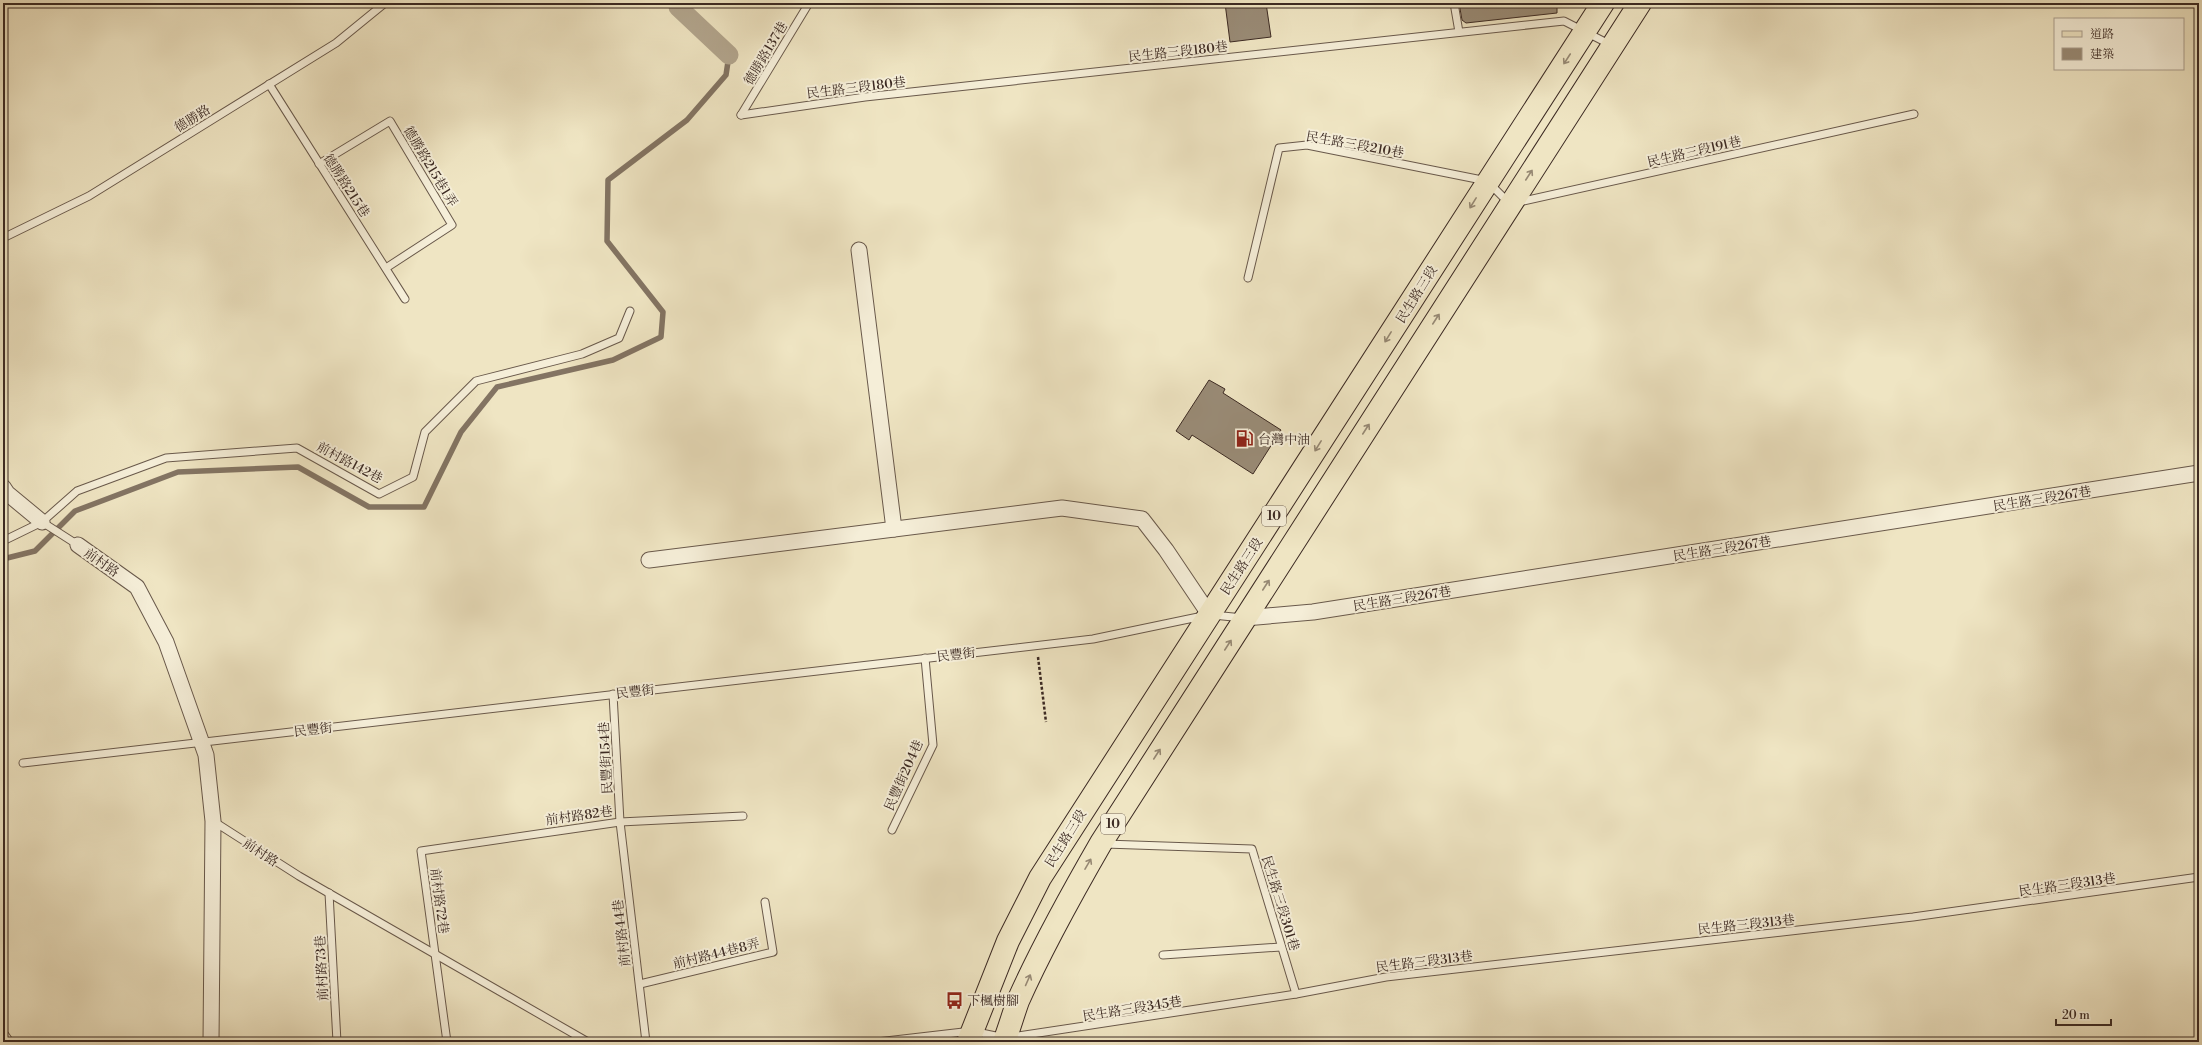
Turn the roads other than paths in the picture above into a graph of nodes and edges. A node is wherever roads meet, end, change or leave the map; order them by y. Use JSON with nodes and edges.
{"nodes":[{"id":1,"x":809,"y":3,"type":"edge"},
{"id":2,"x":1454,"y":3,"type":"edge"},
{"id":3,"x":1603,"y":3,"type":"edge"},
{"id":4,"x":1640,"y":3,"type":"edge"},
{"id":5,"x":383,"y":4,"type":"edge"},
{"id":6,"x":1586,"y":30,"type":"junction"},
{"id":7,"x":1458,"y":32,"type":"junction"},
{"id":8,"x":1612,"y":46,"type":"junction"},
{"id":9,"x":269,"y":84,"type":"junction"},
{"id":10,"x":1914,"y":114,"type":"dead end"},
{"id":11,"x":741,"y":115,"type":"joint"},
{"id":12,"x":319,"y":164,"type":"junction"},
{"id":13,"x":1487,"y":181,"type":"junction"},
{"id":14,"x":1510,"y":204,"type":"junction"},
{"id":15,"x":3,"y":238,"type":"edge"},
{"id":16,"x":859,"y":250,"type":"dead end"},
{"id":17,"x":386,"y":268,"type":"junction"},
{"id":18,"x":1248,"y":278,"type":"dead end"},
{"id":19,"x":405,"y":299,"type":"dead end"},
{"id":20,"x":630,"y":311,"type":"dead end"},
{"id":21,"x":2199,"y":474,"type":"edge"},
{"id":22,"x":3,"y":487,"type":"edge"},
{"id":23,"x":42,"y":522,"type":"junction"},
{"id":24,"x":894,"y":529,"type":"junction"},
{"id":25,"x":3,"y":541,"type":"edge"},
{"id":26,"x":78,"y":545,"type":"joint"},
{"id":27,"x":649,"y":560,"type":"dead end"},
{"id":28,"x":1209,"y":614,"type":"junction"},
{"id":29,"x":1245,"y":618,"type":"junction"},
{"id":30,"x":924,"y":658,"type":"junction"},
{"id":31,"x":613,"y":694,"type":"junction"},
{"id":32,"x":200,"y":742,"type":"junction"},
{"id":33,"x":23,"y":764,"type":"dead end"},
{"id":34,"x":743,"y":816,"type":"dead end"},
{"id":35,"x":213,"y":821,"type":"junction"},
{"id":36,"x":620,"y":822,"type":"junction"},
{"id":37,"x":892,"y":830,"type":"dead end"},
{"id":38,"x":1100,"y":843,"type":"junction"},
{"id":39,"x":420,"y":851,"type":"joint"},
{"id":40,"x":2199,"y":877,"type":"edge"},
{"id":41,"x":329,"y":893,"type":"junction"},
{"id":42,"x":765,"y":902,"type":"dead end"},
{"id":43,"x":1282,"y":947,"type":"junction"},
{"id":44,"x":435,"y":954,"type":"junction"},
{"id":45,"x":1163,"y":955,"type":"dead end"},
{"id":46,"x":640,"y":984,"type":"junction"},
{"id":47,"x":1296,"y":994,"type":"junction"},
{"id":48,"x":3,"y":1032,"type":"edge"},
{"id":49,"x":970,"y":1037,"type":"edge"},
{"id":50,"x":1005,"y":1040,"type":"edge"},
{"id":51,"x":10,"y":1042,"type":"edge"},
{"id":52,"x":211,"y":1042,"type":"edge"},
{"id":53,"x":337,"y":1042,"type":"edge"},
{"id":54,"x":447,"y":1042,"type":"edge"},
{"id":55,"x":588,"y":1042,"type":"edge"},
{"id":56,"x":646,"y":1042,"type":"edge"},
{"id":57,"x":877,"y":1042,"type":"edge"}],
"edges":[{"from":1,"to":11,"type":"lane","name":"德勝路137巷"},
{"from":2,"to":7,"type":"lane"},
{"from":3,"to":6,"type":"main road","name":"民生路三段","number":"10"},
{"from":4,"to":8,"type":"main road","number":"10"},
{"from":5,"to":9,"type":"lane","name":"德勝路"},
{"from":6,"to":7,"type":"lane","name":"民生路三段180巷"},
{"from":6,"to":8,"type":"lane","name":"民生路三段180巷"},
{"from":6,"to":13,"type":"main road","name":"民生路三段","number":"10","one_way":true},
{"from":7,"to":11,"type":"lane","name":"民生路三段180巷"},
{"from":14,"to":8,"type":"main road","number":"10","one_way":true},
{"from":9,"to":12,"type":"lane","name":"德勝路215巷"},
{"from":9,"to":15,"type":"lane","name":"德勝路"},
{"from":10,"to":14,"type":"lane","name":"民生路三段191巷"},
{"from":12,"to":17,"type":"lane","name":"德勝路215巷"},
{"from":12,"to":17,"type":"lane","name":"德勝路215巷1弄"},
{"from":13,"to":14,"type":"lane"},
{"from":13,"to":18,"type":"lane","name":"民生路三段210巷"},
{"from":13,"to":28,"type":"main road","name":"民生路三段","number":"10","one_way":true},
{"from":29,"to":14,"type":"main road","number":"10","one_way":true},
{"from":16,"to":24,"type":"street"},
{"from":17,"to":19,"type":"lane","name":"德勝路215巷"},
{"from":20,"to":23,"type":"lane","name":"前村路142巷"},
{"from":21,"to":29,"type":"street","name":"民生路三段267巷"},
{"from":22,"to":23,"type":"street"},
{"from":23,"to":25,"type":"lane"},
{"from":23,"to":26,"type":"lane"},
{"from":24,"to":27,"type":"street"},
{"from":24,"to":28,"type":"street"},
{"from":26,"to":32,"type":"street","name":"前村路"},
{"from":28,"to":29,"type":"lane","name":"民豐街"},
{"from":28,"to":30,"type":"lane","name":"民豐街"},
{"from":28,"to":49,"type":"main road","name":"民生路三段","number":"10"},
{"from":38,"to":29,"type":"main road","number":"10","one_way":true},
{"from":30,"to":31,"type":"lane","name":"民豐街"},
{"from":30,"to":37,"type":"lane","name":"民豐街204巷"},
{"from":31,"to":32,"type":"lane","name":"民豐街"},
{"from":31,"to":36,"type":"lane","name":"民豐街154巷"},
{"from":32,"to":33,"type":"lane","name":"民豐街"},
{"from":32,"to":35,"type":"street","name":"前村路"},
{"from":34,"to":36,"type":"lane","name":"前村路82巷"},
{"from":35,"to":41,"type":"lane","name":"前村路"},
{"from":35,"to":52,"type":"street"},
{"from":36,"to":39,"type":"lane","name":"前村路82巷"},
{"from":36,"to":46,"type":"lane","name":"前村路44巷"},
{"from":38,"to":43,"type":"lane","name":"民生路三段301巷"},
{"from":50,"to":38,"type":"main road","number":"10","one_way":true},
{"from":39,"to":44,"type":"lane","name":"前村路72巷"},
{"from":40,"to":47,"type":"lane","name":"民生路三段313巷"},
{"from":41,"to":44,"type":"lane","name":"前村路"},
{"from":41,"to":53,"type":"lane","name":"前村路73巷"},
{"from":42,"to":46,"type":"lane","name":"前村路44巷8弄"},
{"from":43,"to":45,"type":"lane"},
{"from":43,"to":47,"type":"lane","name":"民生路三段301巷"},
{"from":44,"to":54,"type":"lane","name":"前村路72巷"},
{"from":44,"to":55,"type":"lane","name":"前村路"},
{"from":46,"to":56,"type":"lane","name":"前村路44巷"},
{"from":47,"to":50,"type":"lane","name":"民生路三段345巷"},
{"from":48,"to":51,"type":"lane"},
{"from":49,"to":50,"type":"lane","name":"民生路三段345巷"},
{"from":49,"to":57,"type":"lane"}]}
